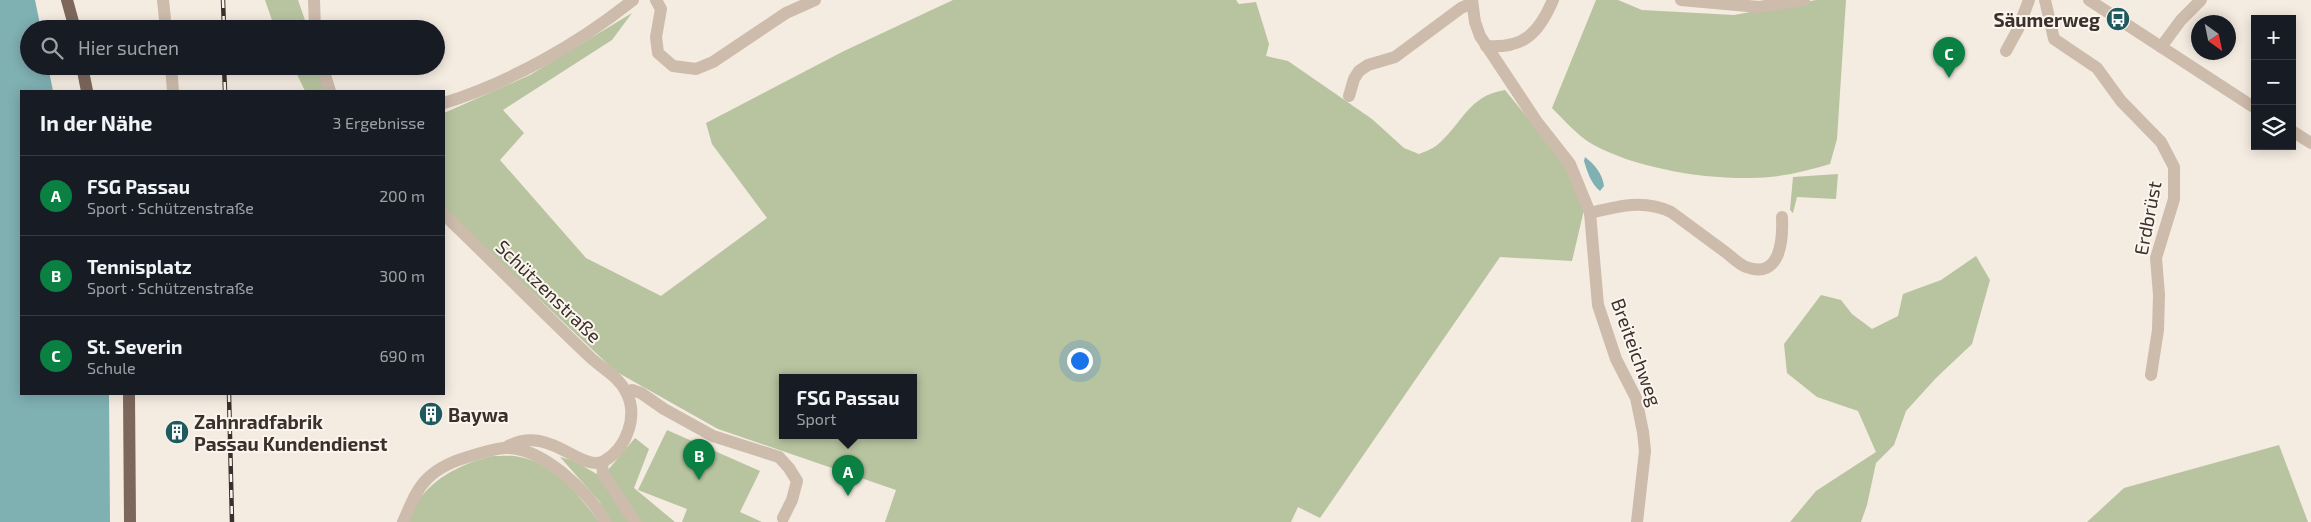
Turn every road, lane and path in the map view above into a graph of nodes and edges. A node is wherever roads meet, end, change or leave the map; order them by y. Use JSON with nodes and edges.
{"nodes":[{"id":1,"x":67,"y":0,"type":"edge"},
{"id":2,"x":163,"y":0,"type":"edge"},
{"id":3,"x":314,"y":0,"type":"edge"},
{"id":4,"x":633,"y":0,"type":"edge"},
{"id":5,"x":656,"y":0,"type":"edge"},
{"id":6,"x":814,"y":0,"type":"edge"},
{"id":7,"x":1553,"y":0,"type":"edge"},
{"id":8,"x":1681,"y":0,"type":"edge"},
{"id":9,"x":1804,"y":0,"type":"edge"},
{"id":10,"x":2029,"y":0,"type":"edge"},
{"id":11,"x":2045,"y":0,"type":"edge"},
{"id":12,"x":2089,"y":0,"type":"edge"},
{"id":13,"x":2202,"y":0,"type":"edge"},
{"id":14,"x":1472,"y":1,"type":"edge"},
{"id":15,"x":1727,"y":3,"type":"edge"},
{"id":16,"x":72,"y":20,"type":"edge"},
{"id":17,"x":165,"y":20,"type":"edge"},
{"id":18,"x":315,"y":20,"type":"edge"},
{"id":19,"x":1486,"y":46,"type":"junction"},
{"id":20,"x":2161,"y":48,"type":"junction"},
{"id":21,"x":2006,"y":51,"type":"dead end"},
{"id":22,"x":84,"y":75,"type":"edge"},
{"id":23,"x":172,"y":75,"type":"edge"},
{"id":24,"x":325,"y":75,"type":"edge"},
{"id":25,"x":87,"y":90,"type":"edge"},
{"id":26,"x":173,"y":90,"type":"edge"},
{"id":27,"x":330,"y":90,"type":"edge"},
{"id":28,"x":1349,"y":96,"type":"dead end"},
{"id":29,"x":445,"y":103,"type":"edge"},
{"id":30,"x":2251,"y":105,"type":"edge"},
{"id":31,"x":2296,"y":134,"type":"edge"},
{"id":32,"x":2311,"y":143,"type":"edge"},
{"id":33,"x":1590,"y":213,"type":"junction"},
{"id":34,"x":445,"y":217,"type":"edge"},
{"id":35,"x":1782,"y":217,"type":"dead end"},
{"id":36,"x":2151,"y":375,"type":"dead end"},
{"id":37,"x":627,"y":393,"type":"junction"},
{"id":38,"x":129,"y":395,"type":"edge"},
{"id":39,"x":505,"y":448,"type":"junction"},
{"id":40,"x":602,"y":463,"type":"junction"},
{"id":41,"x":783,"y":518,"type":"dead end"},
{"id":42,"x":130,"y":522,"type":"edge"},
{"id":43,"x":403,"y":522,"type":"edge"},
{"id":44,"x":605,"y":522,"type":"edge"},
{"id":45,"x":635,"y":522,"type":"edge"},
{"id":46,"x":1637,"y":522,"type":"edge"}],
"edges":[{"from":1,"to":16,"type":"main road"},
{"from":2,"to":17,"type":"street"},
{"from":3,"to":18,"type":"street"},
{"from":4,"to":29,"type":"street"},
{"from":5,"to":6,"type":"street"},
{"from":7,"to":19,"type":"street"},
{"from":8,"to":15,"type":"street"},
{"from":9,"to":15,"type":"street"},
{"from":10,"to":21,"type":"street"},
{"from":11,"to":36,"type":"street","name":"Erdbrüst"},
{"from":12,"to":20,"type":"street"},
{"from":13,"to":20,"type":"street"},
{"from":14,"to":19,"type":"street","name":"Breiteichweg"},
{"from":14,"to":28,"type":"street"},
{"from":19,"to":33,"type":"street","name":"Breiteichweg"},
{"from":20,"to":30,"type":"street"},
{"from":22,"to":25,"type":"main road"},
{"from":23,"to":26,"type":"street"},
{"from":24,"to":27,"type":"street"},
{"from":31,"to":32,"type":"street"},
{"from":33,"to":35,"type":"street"},
{"from":33,"to":46,"type":"street","name":"Breiteichweg"},
{"from":34,"to":37,"type":"street","name":"Schützenstraße"},
{"from":37,"to":40,"type":"street"},
{"from":37,"to":41,"type":"street"},
{"from":38,"to":42,"type":"main road"},
{"from":39,"to":40,"type":"street"},
{"from":39,"to":43,"type":"street"},
{"from":39,"to":44,"type":"street"},
{"from":40,"to":45,"type":"street"}]}
